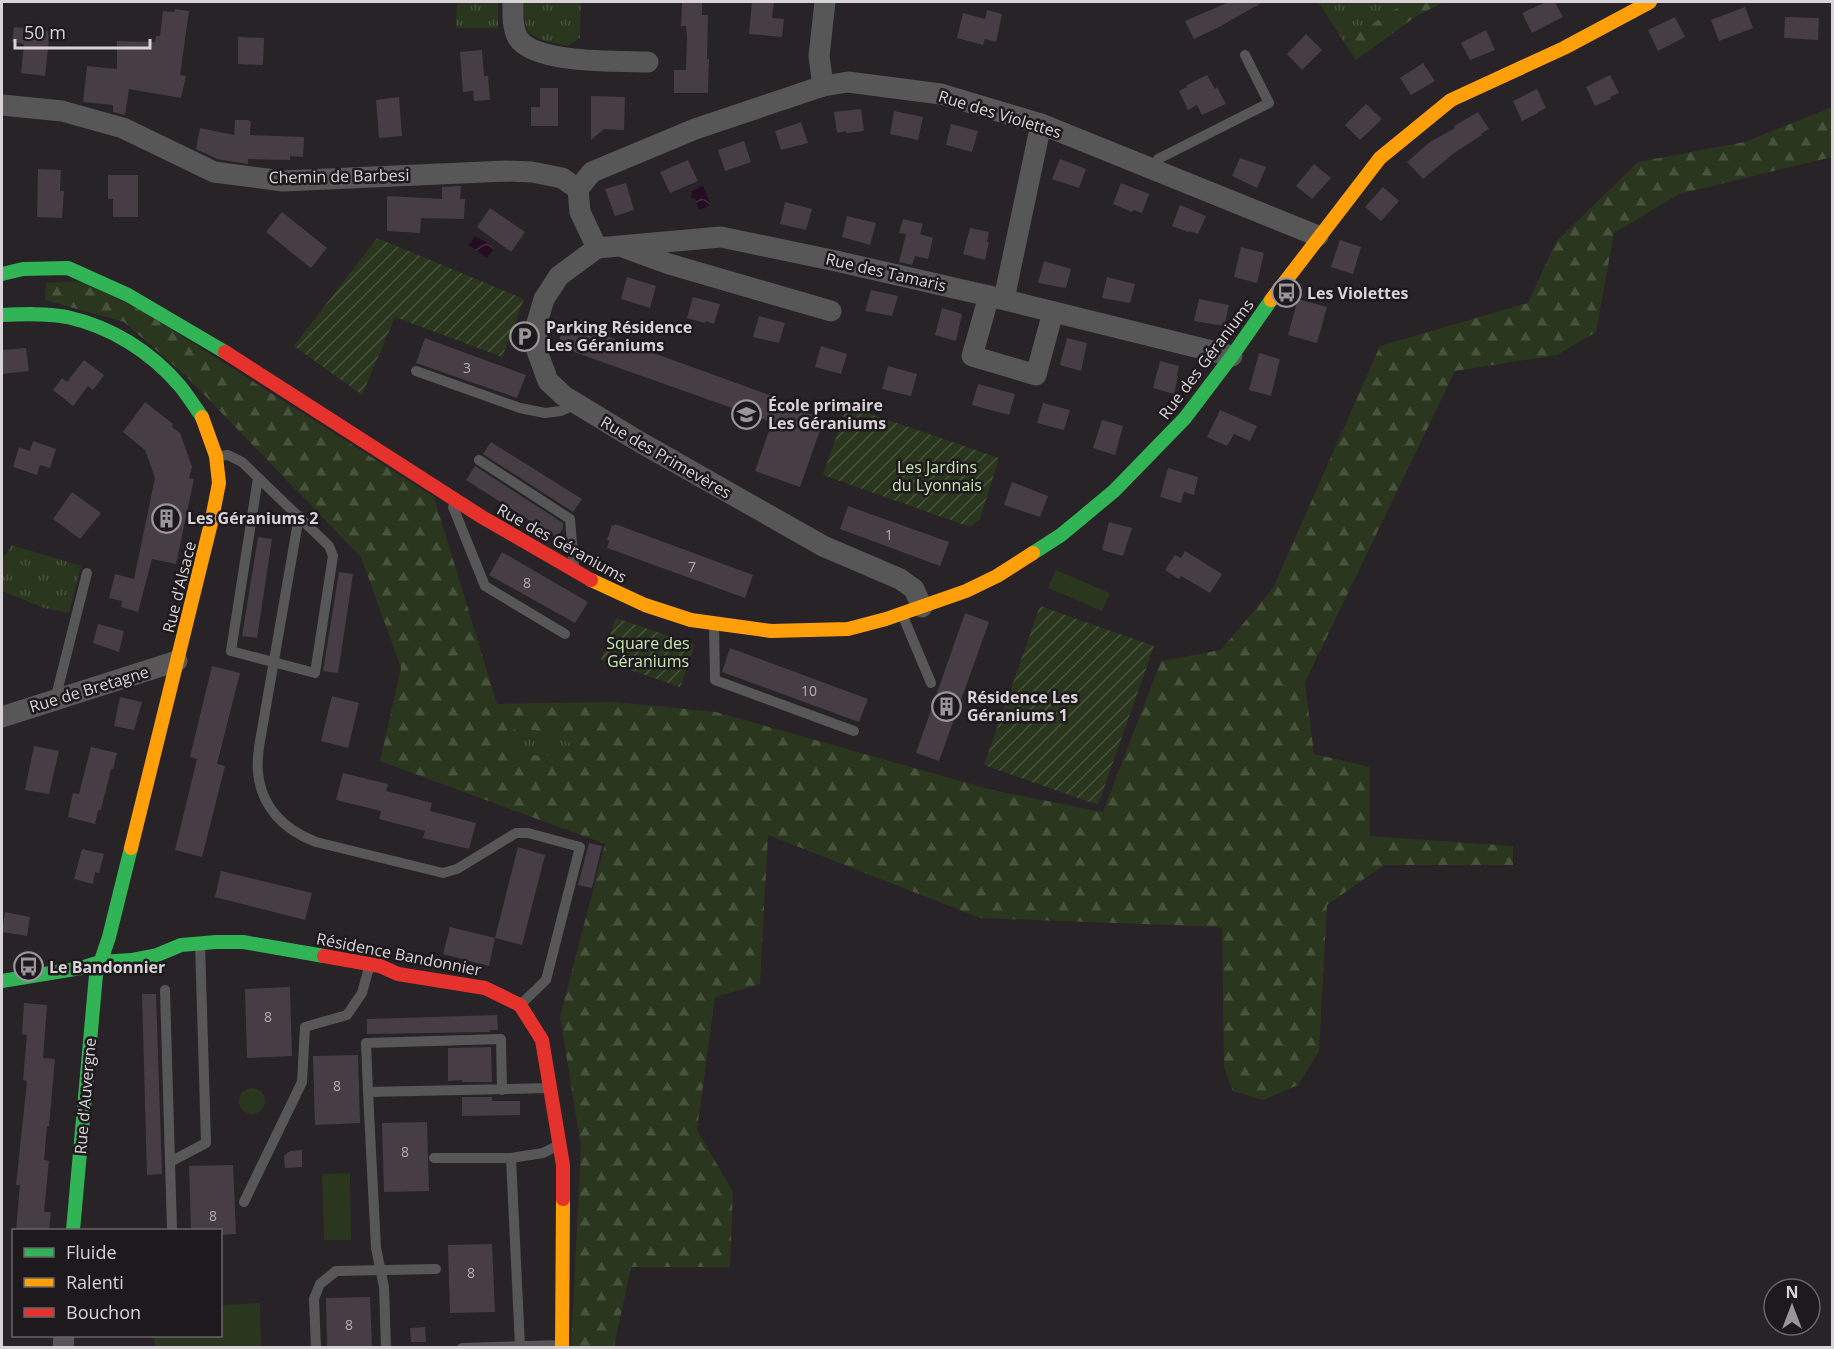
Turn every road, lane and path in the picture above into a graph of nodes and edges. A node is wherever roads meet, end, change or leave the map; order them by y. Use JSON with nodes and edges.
{"nodes":[{"id":1,"x":513,"y":2,"type":"edge"},
{"id":2,"x":825,"y":2,"type":"edge"},
{"id":3,"x":1650,"y":2,"type":"edge"},
{"id":4,"x":1245,"y":55,"type":"dead end"},
{"id":5,"x":648,"y":62,"type":"dead end"},
{"id":6,"x":823,"y":86,"type":"junction"},
{"id":7,"x":2,"y":105,"type":"edge"},
{"id":8,"x":1041,"y":124,"type":"junction"},
{"id":9,"x":1154,"y":169,"type":"junction"},
{"id":10,"x":578,"y":189,"type":"junction"},
{"id":11,"x":1318,"y":236,"type":"junction"},
{"id":12,"x":621,"y":246,"type":"junction"},
{"id":13,"x":597,"y":248,"type":"junction"},
{"id":14,"x":2,"y":274,"type":"edge"},
{"id":15,"x":996,"y":297,"type":"junction"},
{"id":16,"x":831,"y":310,"type":"dead end"},
{"id":17,"x":1053,"y":312,"type":"junction"},
{"id":18,"x":2,"y":315,"type":"edge"},
{"id":19,"x":1232,"y":356,"type":"junction"},
{"id":20,"x":416,"y":371,"type":"dead end"},
{"id":21,"x":576,"y":404,"type":"junction"},
{"id":22,"x":216,"y":456,"type":"junction"},
{"id":23,"x":479,"y":460,"type":"dead end"},
{"id":24,"x":258,"y":478,"type":"junction"},
{"id":25,"x":448,"y":495,"type":"junction"},
{"id":26,"x":298,"y":516,"type":"junction"},
{"id":27,"x":574,"y":570,"type":"junction"},
{"id":28,"x":87,"y":573,"type":"dead end"},
{"id":29,"x":922,"y":607,"type":"junction"},
{"id":30,"x":902,"y":614,"type":"junction"},
{"id":31,"x":714,"y":623,"type":"junction"},
{"id":32,"x":565,"y":634,"type":"dead end"},
{"id":33,"x":177,"y":662,"type":"junction"},
{"id":34,"x":275,"y":662,"type":"junction"},
{"id":35,"x":931,"y":683,"type":"dead end"},
{"id":36,"x":55,"y":700,"type":"junction"},
{"id":37,"x":2,"y":717,"type":"edge"},
{"id":38,"x":854,"y":731,"type":"dead end"},
{"id":39,"x":200,"y":943,"type":"junction"},
{"id":40,"x":100,"y":962,"type":"junction"},
{"id":41,"x":370,"y":964,"type":"junction"},
{"id":42,"x":2,"y":981,"type":"edge"},
{"id":43,"x":165,"y":990,"type":"dead end"},
{"id":44,"x":520,"y":1005,"type":"junction"},
{"id":45,"x":550,"y":1088,"type":"junction"},
{"id":46,"x":502,"y":1090,"type":"junction"},
{"id":47,"x":368,"y":1092,"type":"junction"},
{"id":48,"x":559,"y":1144,"type":"junction"},
{"id":49,"x":434,"y":1158,"type":"dead end"},
{"id":50,"x":512,"y":1158,"type":"junction"},
{"id":51,"x":171,"y":1162,"type":"junction"},
{"id":52,"x":244,"y":1202,"type":"dead end"},
{"id":53,"x":73,"y":1229,"type":"edge"},
{"id":54,"x":172,"y":1229,"type":"edge"},
{"id":55,"x":436,"y":1269,"type":"dead end"},
{"id":56,"x":380,"y":1270,"type":"junction"},
{"id":57,"x":520,"y":1346,"type":"junction"},
{"id":58,"x":563,"y":1346,"type":"edge"},
{"id":59,"x":316,"y":1347,"type":"edge"},
{"id":60,"x":386,"y":1347,"type":"edge"},
{"id":61,"x":462,"y":1347,"type":"edge"}],
"edges":[{"from":1,"to":5,"type":"street"},
{"from":2,"to":6,"type":"street"},
{"from":3,"to":11,"type":"street","name":"Rue des Géraniums"},
{"from":4,"to":9,"type":"lane"},
{"from":6,"to":8,"type":"street","name":"Rue des Violettes"},
{"from":6,"to":10,"type":"street","name":"Rue des Violettes"},
{"from":7,"to":10,"type":"street","name":"Chemin de Barbesi"},
{"from":8,"to":9,"type":"street","name":"Rue des Violettes"},
{"from":8,"to":15,"type":"street"},
{"from":9,"to":11,"type":"street","name":"Rue des Violettes"},
{"from":10,"to":13,"type":"street"},
{"from":11,"to":19,"type":"street","name":"Rue des Géraniums"},
{"from":12,"to":13,"type":"street","name":"Rue des Tamaris"},
{"from":12,"to":15,"type":"street","name":"Rue des Tamaris"},
{"from":12,"to":16,"type":"street"},
{"from":13,"to":21,"type":"street","name":"Rue des Primevères"},
{"from":14,"to":25,"type":"street","name":"Rue des Géraniums"},
{"from":15,"to":17,"type":"street","name":"Rue des Tamaris"},
{"from":15,"to":17,"type":"street"},
{"from":17,"to":19,"type":"street","name":"Rue des Tamaris"},
{"from":18,"to":22,"type":"street","name":"Rue d'Alsace"},
{"from":19,"to":29,"type":"street","name":"Rue des Géraniums"},
{"from":20,"to":21,"type":"lane"},
{"from":21,"to":29,"type":"street","name":"Rue des Primevères"},
{"from":22,"to":24,"type":"lane"},
{"from":22,"to":33,"type":"street","name":"Rue d'Alsace"},
{"from":23,"to":27,"type":"lane"},
{"from":24,"to":26,"type":"lane"},
{"from":24,"to":34,"type":"lane"},
{"from":25,"to":27,"type":"street","name":"Rue des Géraniums"},
{"from":25,"to":32,"type":"lane"},
{"from":26,"to":34,"type":"lane"},
{"from":26,"to":34,"type":"lane"},
{"from":27,"to":31,"type":"street","name":"Rue des Géraniums"},
{"from":28,"to":36,"type":"lane"},
{"from":29,"to":30,"type":"street","name":"Rue des Géraniums"},
{"from":30,"to":31,"type":"street","name":"Rue des Géraniums"},
{"from":30,"to":35,"type":"lane"},
{"from":31,"to":38,"type":"lane"},
{"from":33,"to":36,"type":"street","name":"Rue de Bretagne"},
{"from":33,"to":40,"type":"street","name":"Rue d'Alsace"},
{"from":34,"to":44,"type":"lane"},
{"from":36,"to":37,"type":"street","name":"Rue de Bretagne"},
{"from":39,"to":40,"type":"street","name":"Résidence Bandonnier"},
{"from":39,"to":41,"type":"street","name":"Résidence Bandonnier"},
{"from":39,"to":51,"type":"lane"},
{"from":40,"to":42,"type":"street","name":"Résidence Bandonnier"},
{"from":40,"to":53,"type":"street","name":"Rue d'Auvergne"},
{"from":41,"to":44,"type":"street","name":"Résidence Bandonnier"},
{"from":41,"to":52,"type":"lane"},
{"from":43,"to":51,"type":"lane"},
{"from":44,"to":45,"type":"street"},
{"from":45,"to":46,"type":"lane"},
{"from":45,"to":48,"type":"street"},
{"from":46,"to":47,"type":"lane"},
{"from":46,"to":47,"type":"lane"},
{"from":47,"to":56,"type":"lane"},
{"from":48,"to":50,"type":"lane"},
{"from":48,"to":58,"type":"street"},
{"from":49,"to":50,"type":"lane"},
{"from":50,"to":57,"type":"lane"},
{"from":51,"to":54,"type":"lane"},
{"from":55,"to":56,"type":"lane"},
{"from":56,"to":59,"type":"lane"},
{"from":56,"to":60,"type":"lane"},
{"from":57,"to":58,"type":"lane"},
{"from":57,"to":61,"type":"lane"}]}
